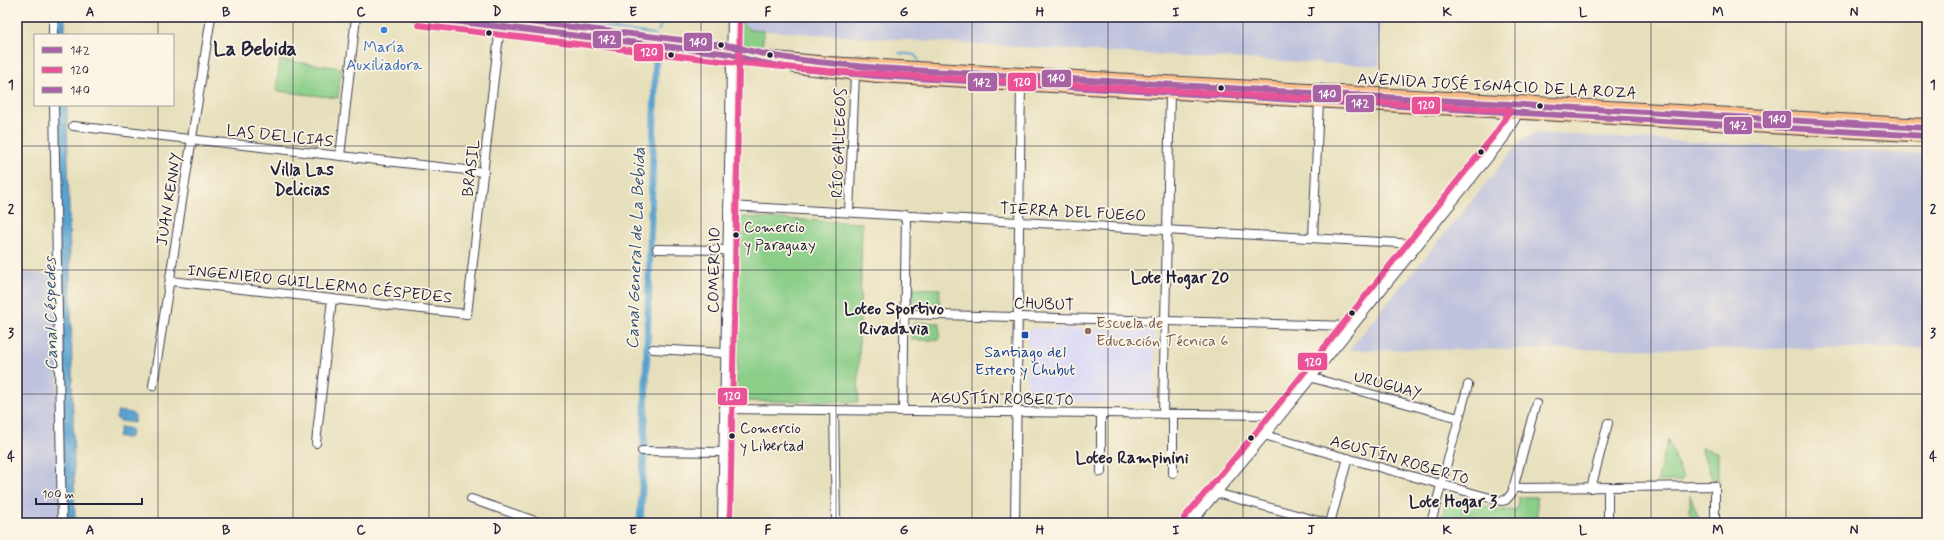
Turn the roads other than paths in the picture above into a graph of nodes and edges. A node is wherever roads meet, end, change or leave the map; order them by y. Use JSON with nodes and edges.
{"nodes":[{"id":1,"x":53,"y":17,"type":"edge"},
{"id":2,"x":211,"y":17,"type":"edge"},
{"id":3,"x":356,"y":17,"type":"edge"},
{"id":4,"x":419,"y":17,"type":"edge"},
{"id":5,"x":732,"y":17,"type":"edge"},
{"id":6,"x":500,"y":26,"type":"junction"},
{"id":7,"x":53,"y":34,"type":"edge"},
{"id":8,"x":731,"y":54,"type":"junction"},
{"id":9,"x":855,"y":74,"type":"junction"},
{"id":10,"x":1021,"y":84,"type":"junction"},
{"id":11,"x":1170,"y":93,"type":"junction"},
{"id":12,"x":1319,"y":101,"type":"junction"},
{"id":13,"x":54,"y":106,"type":"edge"},
{"id":14,"x":1518,"y":107,"type":"junction"},
{"id":15,"x":1927,"y":125,"type":"edge"},
{"id":16,"x":73,"y":126,"type":"dead end"},
{"id":17,"x":1927,"y":136,"type":"edge"},
{"id":18,"x":192,"y":139,"type":"junction"},
{"id":19,"x":340,"y":156,"type":"junction"},
{"id":20,"x":484,"y":172,"type":"junction"},
{"id":21,"x":728,"y":206,"type":"junction"},
{"id":22,"x":849,"y":212,"type":"junction"},
{"id":23,"x":906,"y":216,"type":"junction"},
{"id":24,"x":1019,"y":222,"type":"junction"},
{"id":25,"x":1167,"y":230,"type":"junction"},
{"id":26,"x":1313,"y":238,"type":"junction"},
{"id":27,"x":1417,"y":244,"type":"junction"},
{"id":28,"x":657,"y":249,"type":"dead end"},
{"id":29,"x":727,"y":250,"type":"junction"},
{"id":30,"x":170,"y":281,"type":"junction"},
{"id":31,"x":332,"y":299,"type":"junction"},
{"id":32,"x":467,"y":314,"type":"joint"},
{"id":33,"x":904,"y":314,"type":"junction"},
{"id":34,"x":1018,"y":317,"type":"junction"},
{"id":35,"x":1165,"y":321,"type":"junction"},
{"id":36,"x":1351,"y":326,"type":"junction"},
{"id":37,"x":653,"y":349,"type":"dead end"},
{"id":38,"x":725,"y":353,"type":"junction"},
{"id":39,"x":1309,"y":377,"type":"junction"},
{"id":40,"x":1468,"y":385,"type":"dead end"},
{"id":41,"x":153,"y":386,"type":"dead end"},
{"id":42,"x":1536,"y":403,"type":"dead end"},
{"id":43,"x":724,"y":409,"type":"junction"},
{"id":44,"x":834,"y":410,"type":"junction"},
{"id":45,"x":903,"y":411,"type":"junction"},
{"id":46,"x":1017,"y":412,"type":"junction"},
{"id":47,"x":1101,"y":413,"type":"junction"},
{"id":48,"x":1163,"y":414,"type":"junction"},
{"id":49,"x":1173,"y":414,"type":"junction"},
{"id":50,"x":1279,"y":415,"type":"junction"},
{"id":51,"x":1459,"y":418,"type":"junction"},
{"id":52,"x":1608,"y":422,"type":"dead end"},
{"id":53,"x":1264,"y":434,"type":"junction"},
{"id":54,"x":316,"y":442,"type":"dead end"},
{"id":55,"x":642,"y":450,"type":"dead end"},
{"id":56,"x":723,"y":452,"type":"junction"},
{"id":57,"x":1348,"y":458,"type":"junction"},
{"id":58,"x":1101,"y":472,"type":"dead end"},
{"id":59,"x":1173,"y":473,"type":"dead end"},
{"id":60,"x":1441,"y":485,"type":"junction"},
{"id":61,"x":1513,"y":488,"type":"junction"},
{"id":62,"x":1591,"y":488,"type":"junction"},
{"id":63,"x":1608,"y":488,"type":"junction"},
{"id":64,"x":1216,"y":493,"type":"junction"},
{"id":65,"x":471,"y":499,"type":"dead end"},
{"id":66,"x":62,"y":523,"type":"edge"},
{"id":67,"x":541,"y":523,"type":"edge"},
{"id":68,"x":722,"y":523,"type":"edge"},
{"id":69,"x":836,"y":523,"type":"edge"},
{"id":70,"x":1015,"y":523,"type":"edge"},
{"id":71,"x":1190,"y":523,"type":"edge"},
{"id":72,"x":1326,"y":523,"type":"edge"},
{"id":73,"x":1330,"y":523,"type":"edge"},
{"id":74,"x":1431,"y":523,"type":"edge"},
{"id":75,"x":1608,"y":523,"type":"edge"},
{"id":76,"x":1715,"y":523,"type":"edge"}],
"edges":[{"from":1,"to":7,"type":"street"},
{"from":2,"to":18,"type":"street","name":"JUAN KENNY"},
{"from":3,"to":19,"type":"street"},
{"from":4,"to":6,"type":"main road","name":"AVENIDA JOSÉ IGNACIO DE LA ROZA"},
{"from":5,"to":8,"type":"street","name":"COMERCIO"},
{"from":6,"to":8,"type":"main road","name":"AVENIDA JOSÉ IGNACIO DE LA ROZA"},
{"from":6,"to":20,"type":"street","name":"BRASIL"},
{"from":8,"to":9,"type":"main road","name":"AVENIDA JOSÉ IGNACIO DE LA ROZA"},
{"from":8,"to":14,"type":"main road","name":"AVENIDA JOSÉ IGNACIO DE LA ROZA"},
{"from":8,"to":21,"type":"street","name":"COMERCIO"},
{"from":9,"to":10,"type":"main road","name":"AVENIDA JOSÉ IGNACIO DE LA ROZA"},
{"from":9,"to":22,"type":"street","name":"RÍO GALLEGOS"},
{"from":10,"to":11,"type":"main road","name":"AVENIDA JOSÉ IGNACIO DE LA ROZA"},
{"from":10,"to":24,"type":"street"},
{"from":11,"to":12,"type":"main road","name":"AVENIDA JOSÉ IGNACIO DE LA ROZA"},
{"from":11,"to":25,"type":"street"},
{"from":12,"to":14,"type":"main road","name":"AVENIDA JOSÉ IGNACIO DE LA ROZA"},
{"from":12,"to":26,"type":"street"},
{"from":13,"to":66,"type":"street"},
{"from":14,"to":15,"type":"main road","name":"AVENIDA JOSÉ IGNACIO DE LA ROZA"},
{"from":14,"to":17,"type":"main road","name":"AVENIDA JOSÉ IGNACIO DE LA ROZA"},
{"from":14,"to":27,"type":"street"},
{"from":16,"to":18,"type":"street","name":"LAS DELICIAS"},
{"from":18,"to":19,"type":"street","name":"LAS DELICIAS"},
{"from":18,"to":30,"type":"street","name":"JUAN KENNY"},
{"from":19,"to":20,"type":"street","name":"LAS DELICIAS"},
{"from":20,"to":32,"type":"street","name":"BRASIL"},
{"from":21,"to":22,"type":"street","name":"TIERRA DEL FUEGO"},
{"from":21,"to":29,"type":"street","name":"COMERCIO"},
{"from":22,"to":23,"type":"street","name":"TIERRA DEL FUEGO"},
{"from":23,"to":24,"type":"street","name":"TIERRA DEL FUEGO"},
{"from":23,"to":33,"type":"street"},
{"from":24,"to":25,"type":"street","name":"TIERRA DEL FUEGO"},
{"from":24,"to":34,"type":"street"},
{"from":25,"to":26,"type":"street","name":"TIERRA DEL FUEGO"},
{"from":25,"to":35,"type":"street"},
{"from":26,"to":27,"type":"street","name":"TIERRA DEL FUEGO"},
{"from":27,"to":36,"type":"street"},
{"from":28,"to":29,"type":"street"},
{"from":29,"to":38,"type":"street","name":"COMERCIO"},
{"from":30,"to":31,"type":"street","name":"INGENIERO GUILLERMO CÉSPEDES"},
{"from":30,"to":41,"type":"street","name":"JUAN KENNY"},
{"from":31,"to":32,"type":"street","name":"INGENIERO GUILLERMO CÉSPEDES"},
{"from":31,"to":54,"type":"street"},
{"from":33,"to":34,"type":"street","name":"CHUBUT"},
{"from":33,"to":45,"type":"street"},
{"from":34,"to":35,"type":"street","name":"CHUBUT"},
{"from":34,"to":46,"type":"street"},
{"from":35,"to":36,"type":"street","name":"CHUBUT"},
{"from":35,"to":48,"type":"street"},
{"from":36,"to":39,"type":"street"},
{"from":37,"to":38,"type":"street"},
{"from":38,"to":43,"type":"street","name":"COMERCIO"},
{"from":39,"to":50,"type":"street"},
{"from":39,"to":51,"type":"street","name":"URUGUAY"},
{"from":40,"to":51,"type":"street"},
{"from":42,"to":61,"type":"street"},
{"from":43,"to":44,"type":"street","name":"AGUSTÍN ROBERTO"},
{"from":43,"to":56,"type":"street","name":"COMERCIO"},
{"from":44,"to":45,"type":"street","name":"AGUSTÍN ROBERTO"},
{"from":44,"to":69,"type":"street"},
{"from":45,"to":46,"type":"street","name":"AGUSTÍN ROBERTO"},
{"from":46,"to":47,"type":"street","name":"AGUSTÍN ROBERTO"},
{"from":46,"to":70,"type":"street"},
{"from":47,"to":48,"type":"street","name":"AGUSTÍN ROBERTO"},
{"from":47,"to":58,"type":"street"},
{"from":48,"to":49,"type":"street","name":"AGUSTÍN ROBERTO"},
{"from":49,"to":50,"type":"street","name":"AGUSTÍN ROBERTO"},
{"from":49,"to":59,"type":"street"},
{"from":50,"to":53,"type":"street"},
{"from":51,"to":60,"type":"street"},
{"from":52,"to":62,"type":"street"},
{"from":53,"to":57,"type":"street","name":"AGUSTÍN ROBERTO"},
{"from":53,"to":64,"type":"street"},
{"from":55,"to":56,"type":"street"},
{"from":56,"to":68,"type":"street","name":"COMERCIO"},
{"from":57,"to":60,"type":"street","name":"AGUSTÍN ROBERTO"},
{"from":57,"to":73,"type":"street"},
{"from":60,"to":61,"type":"street","name":"AGUSTÍN ROBERTO"},
{"from":60,"to":74,"type":"street"},
{"from":61,"to":62,"type":"street"},
{"from":62,"to":63,"type":"street"},
{"from":63,"to":75,"type":"street"},
{"from":63,"to":76,"type":"street"},
{"from":64,"to":71,"type":"street"},
{"from":64,"to":72,"type":"street"},
{"from":65,"to":67,"type":"street"}]}
